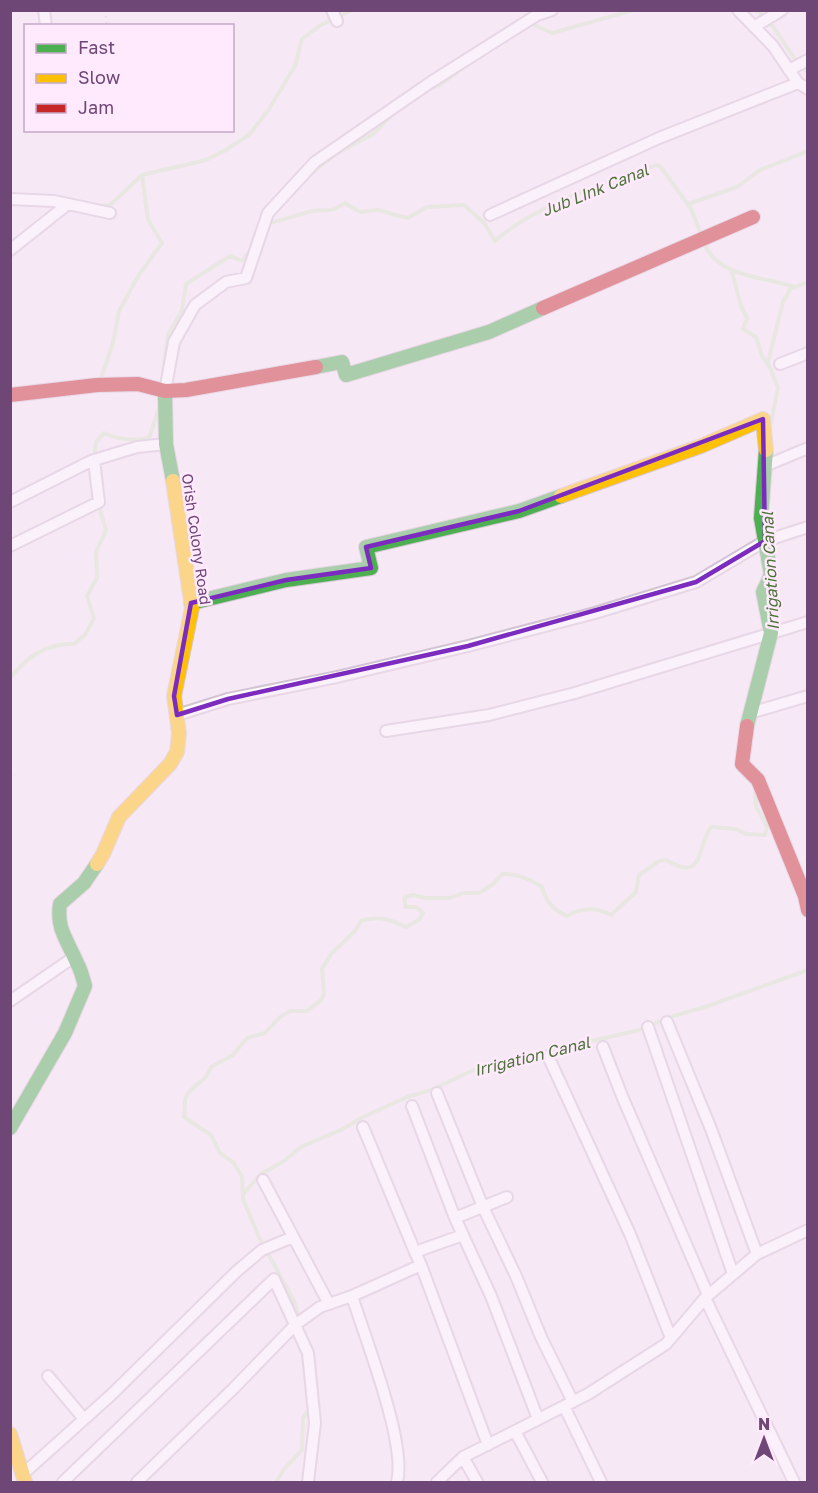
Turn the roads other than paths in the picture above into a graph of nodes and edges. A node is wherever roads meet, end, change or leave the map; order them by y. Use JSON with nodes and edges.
{"nodes":[{"id":1,"x":552,"y":10,"type":"edge"},
{"id":2,"x":738,"y":10,"type":"edge"},
{"id":3,"x":782,"y":10,"type":"edge"},
{"id":4,"x":754,"y":27,"type":"junction"},
{"id":5,"x":807,"y":60,"type":"edge"},
{"id":6,"x":789,"y":70,"type":"junction"},
{"id":7,"x":803,"y":86,"type":"edge"},
{"id":8,"x":10,"y":199,"type":"edge"},
{"id":9,"x":68,"y":204,"type":"junction"},
{"id":10,"x":110,"y":213,"type":"dead end"},
{"id":11,"x":490,"y":215,"type":"dead end"},
{"id":12,"x":753,"y":217,"type":"dead end"},
{"id":13,"x":10,"y":250,"type":"edge"},
{"id":14,"x":807,"y":353,"type":"edge"},
{"id":15,"x":780,"y":364,"type":"dead end"},
{"id":16,"x":165,"y":391,"type":"junction"},
{"id":17,"x":10,"y":395,"type":"edge"},
{"id":18,"x":166,"y":444,"type":"junction"},
{"id":19,"x":807,"y":448,"type":"edge"},
{"id":20,"x":94,"y":460,"type":"junction"},
{"id":21,"x":765,"y":466,"type":"junction"},
{"id":22,"x":10,"y":502,"type":"edge"},
{"id":23,"x":807,"y":527,"type":"edge"},
{"id":24,"x":765,"y":541,"type":"junction"},
{"id":25,"x":10,"y":546,"type":"edge"},
{"id":26,"x":191,"y":603,"type":"junction"},
{"id":27,"x":807,"y":622,"type":"edge"},
{"id":28,"x":771,"y":633,"type":"junction"},
{"id":29,"x":807,"y":696,"type":"edge"},
{"id":30,"x":750,"y":713,"type":"junction"},
{"id":31,"x":177,"y":715,"type":"junction"},
{"id":32,"x":386,"y":731,"type":"dead end"},
{"id":33,"x":807,"y":910,"type":"edge"},
{"id":34,"x":74,"y":957,"type":"junction"},
{"id":35,"x":10,"y":1001,"type":"edge"},
{"id":36,"x":667,"y":1022,"type":"dead end"},
{"id":37,"x":648,"y":1027,"type":"dead end"},
{"id":38,"x":603,"y":1047,"type":"dead end"},
{"id":39,"x":548,"y":1056,"type":"dead end"},
{"id":40,"x":437,"y":1093,"type":"dead end"},
{"id":41,"x":412,"y":1106,"type":"dead end"},
{"id":42,"x":363,"y":1127,"type":"dead end"},
{"id":43,"x":10,"y":1128,"type":"edge"},
{"id":44,"x":262,"y":1179,"type":"dead end"},
{"id":45,"x":507,"y":1197,"type":"dead end"},
{"id":46,"x":483,"y":1207,"type":"junction"},
{"id":47,"x":455,"y":1218,"type":"junction"},
{"id":48,"x":807,"y":1230,"type":"edge"},
{"id":49,"x":293,"y":1237,"type":"junction"},
{"id":50,"x":415,"y":1252,"type":"junction"},
{"id":51,"x":757,"y":1254,"type":"junction"},
{"id":52,"x":421,"y":1265,"type":"junction"},
{"id":53,"x":733,"y":1274,"type":"junction"},
{"id":54,"x":352,"y":1296,"type":"junction"},
{"id":55,"x":706,"y":1296,"type":"junction"},
{"id":56,"x":329,"y":1304,"type":"junction"},
{"id":57,"x":295,"y":1324,"type":"junction"},
{"id":58,"x":671,"y":1338,"type":"junction"},
{"id":59,"x":48,"y":1376,"type":"dead end"},
{"id":60,"x":568,"y":1404,"type":"junction"},
{"id":61,"x":84,"y":1419,"type":"junction"},
{"id":62,"x":538,"y":1419,"type":"junction"},
{"id":63,"x":515,"y":1431,"type":"junction"},
{"id":64,"x":10,"y":1434,"type":"edge"},
{"id":65,"x":488,"y":1445,"type":"junction"},
{"id":66,"x":463,"y":1457,"type":"junction"},
{"id":67,"x":24,"y":1478,"type":"edge"},
{"id":68,"x":63,"y":1482,"type":"edge"},
{"id":69,"x":137,"y":1482,"type":"edge"},
{"id":70,"x":308,"y":1482,"type":"edge"},
{"id":71,"x":397,"y":1482,"type":"edge"},
{"id":72,"x":437,"y":1482,"type":"edge"},
{"id":73,"x":477,"y":1482,"type":"edge"},
{"id":74,"x":542,"y":1482,"type":"edge"},
{"id":75,"x":601,"y":1482,"type":"edge"},
{"id":76,"x":794,"y":1482,"type":"edge"}],
"edges":[{"from":1,"to":16,"type":"street"},
{"from":2,"to":4,"type":"street"},
{"from":3,"to":4,"type":"street"},
{"from":4,"to":6,"type":"street"},
{"from":5,"to":6,"type":"street"},
{"from":6,"to":7,"type":"street"},
{"from":7,"to":11,"type":"street"},
{"from":8,"to":9,"type":"street"},
{"from":9,"to":10,"type":"street"},
{"from":9,"to":13,"type":"street"},
{"from":12,"to":16,"type":"street"},
{"from":14,"to":15,"type":"street"},
{"from":16,"to":17,"type":"street"},
{"from":16,"to":18,"type":"street","name":"Orish Colony Road"},
{"from":18,"to":20,"type":"street"},
{"from":18,"to":26,"type":"street","name":"Orish Colony Road"},
{"from":19,"to":21,"type":"street"},
{"from":20,"to":22,"type":"street"},
{"from":20,"to":25,"type":"street"},
{"from":21,"to":24,"type":"street"},
{"from":21,"to":26,"type":"street"},
{"from":23,"to":24,"type":"street"},
{"from":24,"to":28,"type":"street"},
{"from":24,"to":31,"type":"street"},
{"from":26,"to":31,"type":"street","name":"Orish Colony Road"},
{"from":27,"to":28,"type":"street"},
{"from":28,"to":30,"type":"street"},
{"from":28,"to":32,"type":"street"},
{"from":29,"to":30,"type":"street"},
{"from":30,"to":33,"type":"street"},
{"from":31,"to":34,"type":"street","name":"Orish Colony Road"},
{"from":34,"to":35,"type":"street"},
{"from":34,"to":43,"type":"street","name":"Orish Colony Road"},
{"from":36,"to":51,"type":"street"},
{"from":37,"to":53,"type":"street"},
{"from":38,"to":55,"type":"street"},
{"from":39,"to":58,"type":"street"},
{"from":40,"to":46,"type":"street"},
{"from":41,"to":47,"type":"street"},
{"from":42,"to":50,"type":"street"},
{"from":44,"to":49,"type":"street"},
{"from":45,"to":46,"type":"street"},
{"from":46,"to":47,"type":"street"},
{"from":46,"to":60,"type":"street"},
{"from":47,"to":50,"type":"street"},
{"from":47,"to":62,"type":"street"},
{"from":48,"to":51,"type":"street"},
{"from":49,"to":56,"type":"street"},
{"from":49,"to":61,"type":"street"},
{"from":50,"to":52,"type":"street"},
{"from":51,"to":53,"type":"street"},
{"from":52,"to":54,"type":"street"},
{"from":52,"to":65,"type":"street"},
{"from":53,"to":55,"type":"street"},
{"from":54,"to":56,"type":"street"},
{"from":54,"to":71,"type":"street"},
{"from":55,"to":58,"type":"street"},
{"from":55,"to":76,"type":"street"},
{"from":56,"to":57,"type":"street"},
{"from":57,"to":68,"type":"street"},
{"from":57,"to":69,"type":"street"},
{"from":57,"to":70,"type":"street"},
{"from":58,"to":60,"type":"street"},
{"from":59,"to":61,"type":"street"},
{"from":60,"to":62,"type":"street"},
{"from":60,"to":75,"type":"street"},
{"from":61,"to":67,"type":"street"},
{"from":62,"to":63,"type":"street"},
{"from":63,"to":65,"type":"street"},
{"from":63,"to":74,"type":"street"},
{"from":64,"to":67,"type":"street"},
{"from":65,"to":66,"type":"street"},
{"from":66,"to":72,"type":"street"},
{"from":66,"to":73,"type":"street"}]}
